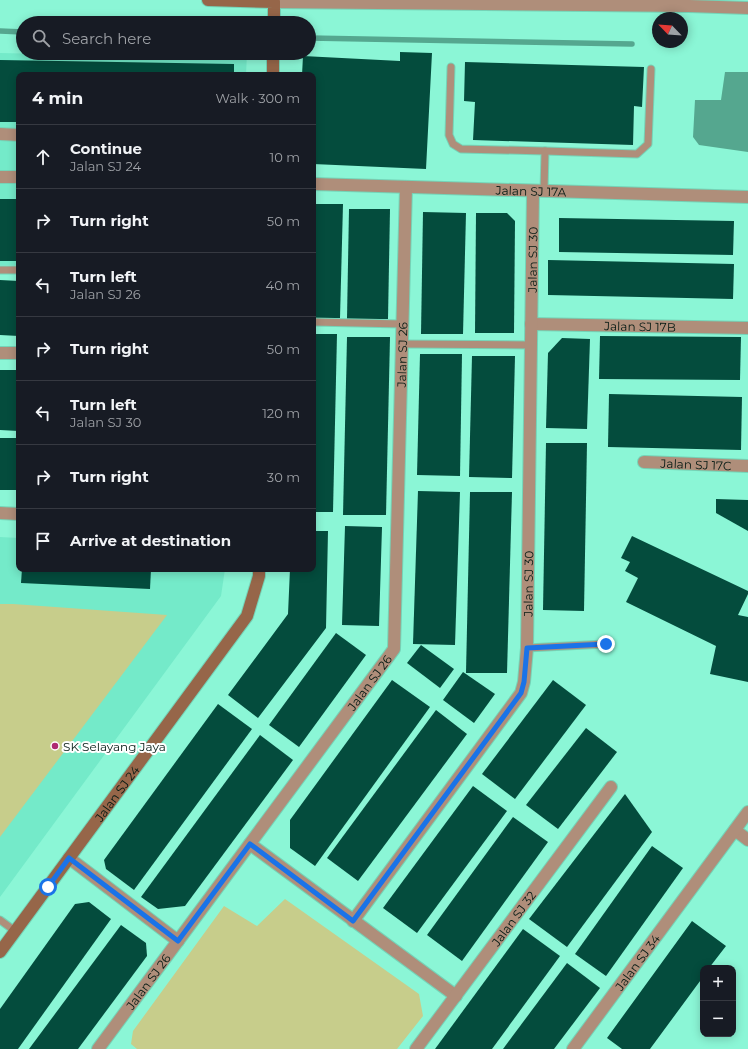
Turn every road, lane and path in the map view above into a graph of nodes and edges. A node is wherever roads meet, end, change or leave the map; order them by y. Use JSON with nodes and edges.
{"nodes":[{"id":1,"x":208,"y":0,"type":"edge"},
{"id":2,"x":359,"y":1,"type":"edge"},
{"id":3,"x":274,"y":2,"type":"junction"},
{"id":4,"x":689,"y":3,"type":"edge"},
{"id":5,"x":748,"y":8,"type":"edge"},
{"id":6,"x":274,"y":16,"type":"edge"},
{"id":7,"x":273,"y":60,"type":"edge"},
{"id":8,"x":451,"y":66,"type":"dead end"},
{"id":9,"x":651,"y":69,"type":"dead end"},
{"id":10,"x":273,"y":72,"type":"edge"},
{"id":11,"x":0,"y":134,"type":"edge"},
{"id":12,"x":16,"y":135,"type":"edge"},
{"id":13,"x":545,"y":151,"type":"junction"},
{"id":14,"x":0,"y":177,"type":"edge"},
{"id":15,"x":16,"y":177,"type":"edge"},
{"id":16,"x":316,"y":184,"type":"edge"},
{"id":17,"x":406,"y":187,"type":"junction"},
{"id":18,"x":539,"y":191,"type":"junction"},
{"id":19,"x":748,"y":197,"type":"edge"},
{"id":20,"x":0,"y":270,"type":"edge"},
{"id":21,"x":16,"y":270,"type":"edge"},
{"id":22,"x":316,"y":322,"type":"edge"},
{"id":23,"x":402,"y":324,"type":"junction"},
{"id":24,"x":531,"y":324,"type":"junction"},
{"id":25,"x":748,"y":328,"type":"edge"},
{"id":26,"x":402,"y":344,"type":"junction"},
{"id":27,"x":531,"y":345,"type":"junction"},
{"id":28,"x":0,"y":353,"type":"edge"},
{"id":29,"x":16,"y":354,"type":"edge"},
{"id":30,"x":644,"y":462,"type":"dead end"},
{"id":31,"x":748,"y":466,"type":"edge"},
{"id":32,"x":0,"y":514,"type":"edge"},
{"id":33,"x":16,"y":514,"type":"edge"},
{"id":34,"x":259,"y":572,"type":"edge"},
{"id":35,"x":606,"y":644,"type":"dead end"},
{"id":36,"x":527,"y":648,"type":"junction"},
{"id":37,"x":611,"y":787,"type":"dead end"},
{"id":38,"x":748,"y":812,"type":"edge"},
{"id":39,"x":734,"y":830,"type":"junction"},
{"id":40,"x":748,"y":840,"type":"edge"},
{"id":41,"x":250,"y":844,"type":"junction"},
{"id":42,"x":69,"y":858,"type":"junction"},
{"id":43,"x":0,"y":920,"type":"edge"},
{"id":44,"x":353,"y":921,"type":"junction"},
{"id":45,"x":15,"y":931,"type":"junction"},
{"id":46,"x":178,"y":941,"type":"junction"},
{"id":47,"x":0,"y":952,"type":"edge"},
{"id":48,"x":456,"y":996,"type":"junction"},
{"id":49,"x":98,"y":1049,"type":"edge"},
{"id":50,"x":416,"y":1049,"type":"edge"},
{"id":51,"x":572,"y":1049,"type":"edge"}],
"edges":[{"from":1,"to":3,"type":"street"},
{"from":2,"to":3,"type":"street"},
{"from":2,"to":4,"type":"street"},
{"from":3,"to":6,"type":"street"},
{"from":4,"to":5,"type":"street"},
{"from":7,"to":10,"type":"street"},
{"from":8,"to":13,"type":"lane"},
{"from":9,"to":13,"type":"lane"},
{"from":11,"to":12,"type":"street"},
{"from":13,"to":18,"type":"lane"},
{"from":14,"to":15,"type":"street"},
{"from":16,"to":17,"type":"street","name":"Jalan SJ 17A"},
{"from":17,"to":18,"type":"street","name":"Jalan SJ 17A"},
{"from":17,"to":23,"type":"street","name":"Jalan SJ 26"},
{"from":18,"to":19,"type":"street","name":"Jalan SJ 17A"},
{"from":18,"to":24,"type":"street","name":"Jalan SJ 30"},
{"from":20,"to":21,"type":"lane"},
{"from":22,"to":23,"type":"lane"},
{"from":23,"to":26,"type":"street","name":"Jalan SJ 26"},
{"from":24,"to":25,"type":"street","name":"Jalan SJ 17B"},
{"from":24,"to":27,"type":"street","name":"Jalan SJ 30"},
{"from":26,"to":27,"type":"lane"},
{"from":26,"to":41,"type":"street","name":"Jalan SJ 26"},
{"from":27,"to":36,"type":"street","name":"Jalan SJ 30"},
{"from":28,"to":29,"type":"street"},
{"from":30,"to":31,"type":"street","name":"Jalan SJ 17C"},
{"from":32,"to":33,"type":"street"},
{"from":34,"to":42,"type":"street","name":"Jalan SJ 24"},
{"from":35,"to":36,"type":"lane"},
{"from":36,"to":44,"type":"street","name":"Jalan SJ 30"},
{"from":37,"to":48,"type":"street","name":"Jalan SJ 32"},
{"from":38,"to":39,"type":"street","name":"Jalan SJ 34"},
{"from":39,"to":40,"type":"street"},
{"from":39,"to":51,"type":"street","name":"Jalan SJ 34"},
{"from":41,"to":44,"type":"street"},
{"from":41,"to":46,"type":"street","name":"Jalan SJ 26"},
{"from":42,"to":45,"type":"street","name":"Jalan SJ 24"},
{"from":42,"to":46,"type":"street"},
{"from":43,"to":45,"type":"lane"},
{"from":44,"to":48,"type":"street"},
{"from":45,"to":47,"type":"street","name":"Jalan SJ 24"},
{"from":46,"to":49,"type":"street","name":"Jalan SJ 26"},
{"from":48,"to":50,"type":"street","name":"Jalan SJ 32"}]}
